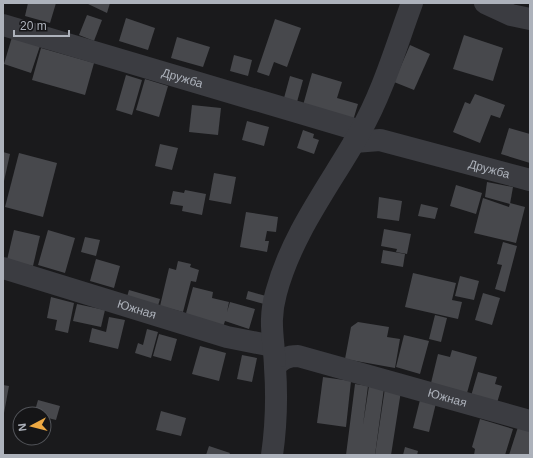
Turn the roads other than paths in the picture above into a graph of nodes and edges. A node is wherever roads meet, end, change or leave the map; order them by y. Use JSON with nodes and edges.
{"nodes":[{"id":1,"x":412,"y":3,"type":"edge"},
{"id":2,"x":484,"y":3,"type":"edge"},
{"id":3,"x":530,"y":19,"type":"edge"},
{"id":4,"x":3,"y":25,"type":"edge"},
{"id":5,"x":357,"y":137,"type":"junction"},
{"id":6,"x":530,"y":180,"type":"edge"},
{"id":7,"x":3,"y":268,"type":"edge"},
{"id":8,"x":274,"y":356,"type":"junction"},
{"id":9,"x":530,"y":421,"type":"edge"},
{"id":10,"x":272,"y":455,"type":"edge"}],
"edges":[{"from":1,"to":5,"type":"street"},
{"from":2,"to":3,"type":"street"},
{"from":4,"to":5,"type":"street","name":"Дружба"},
{"from":5,"to":6,"type":"street","name":"Дружба"},
{"from":5,"to":8,"type":"street"},
{"from":7,"to":8,"type":"street","name":"Южная"},
{"from":8,"to":9,"type":"street","name":"Южная"},
{"from":8,"to":10,"type":"street"}]}
